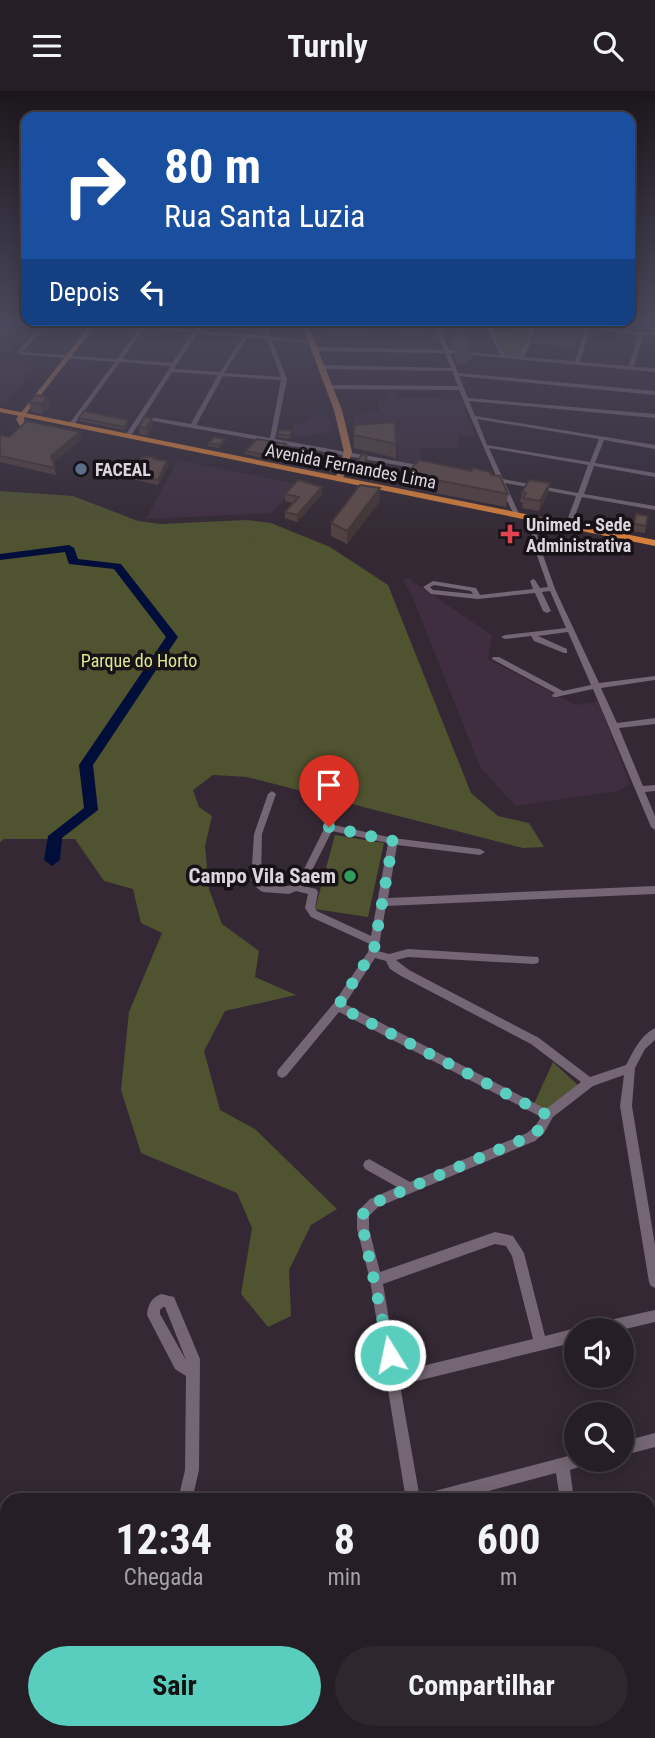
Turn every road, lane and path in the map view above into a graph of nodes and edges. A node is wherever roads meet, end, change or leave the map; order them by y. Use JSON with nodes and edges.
{"nodes":[{"id":1,"x":39,"y":397,"type":"edge"},
{"id":2,"x":92,"y":397,"type":"edge"},
{"id":3,"x":155,"y":397,"type":"edge"},
{"id":4,"x":209,"y":397,"type":"edge"},
{"id":5,"x":281,"y":397,"type":"edge"},
{"id":6,"x":333,"y":397,"type":"edge"},
{"id":7,"x":466,"y":399,"type":"joint"},
{"id":8,"x":0,"y":410,"type":"edge"},
{"id":9,"x":655,"y":416,"type":"edge"},
{"id":10,"x":142,"y":417,"type":"junction"},
{"id":11,"x":474,"y":417,"type":"junction"},
{"id":12,"x":22,"y":419,"type":"junction"},
{"id":13,"x":0,"y":420,"type":"edge"},
{"id":14,"x":71,"y":425,"type":"junction"},
{"id":15,"x":193,"y":426,"type":"junction"},
{"id":16,"x":128,"y":436,"type":"junction"},
{"id":17,"x":602,"y":438,"type":"junction"},
{"id":18,"x":272,"y":441,"type":"junction"},
{"id":19,"x":485,"y":446,"type":"junction"},
{"id":20,"x":655,"y":446,"type":"edge"},
{"id":21,"x":348,"y":455,"type":"junction"},
{"id":22,"x":593,"y":464,"type":"junction"},
{"id":23,"x":436,"y":470,"type":"edge"},
{"id":24,"x":655,"y":475,"type":"edge"},
{"id":25,"x":488,"y":478,"type":"edge"},
{"id":26,"x":339,"y":479,"type":"junction"},
{"id":27,"x":500,"y":480,"type":"junction"},
{"id":28,"x":580,"y":494,"type":"junction"},
{"id":29,"x":655,"y":508,"type":"edge"},
{"id":30,"x":517,"y":516,"type":"junction"},
{"id":31,"x":568,"y":526,"type":"junction"},
{"id":32,"x":534,"y":529,"type":"junction"},
{"id":33,"x":655,"y":543,"type":"edge"},
{"id":34,"x":655,"y":553,"type":"edge"},
{"id":35,"x":535,"y":585,"type":"junction"},
{"id":36,"x":552,"y":589,"type":"junction"},
{"id":37,"x":431,"y":592,"type":"dead end"},
{"id":38,"x":547,"y":611,"type":"dead end"},
{"id":39,"x":570,"y":630,"type":"junction"},
{"id":40,"x":533,"y":634,"type":"junction"},
{"id":41,"x":506,"y":637,"type":"dead end"},
{"id":42,"x":564,"y":650,"type":"dead end"},
{"id":43,"x":496,"y":660,"type":"dead end"},
{"id":44,"x":655,"y":678,"type":"edge"},
{"id":45,"x":596,"y":686,"type":"junction"},
{"id":46,"x":655,"y":721,"type":"edge"},
{"id":47,"x":614,"y":726,"type":"junction"},
{"id":48,"x":655,"y":788,"type":"edge"},
{"id":49,"x":639,"y":789,"type":"junction"},
{"id":50,"x":272,"y":794,"type":"dead end"},
{"id":51,"x":332,"y":811,"type":"dead end"},
{"id":52,"x":329,"y":827,"type":"junction"},
{"id":53,"x":655,"y":827,"type":"edge"},
{"id":54,"x":393,"y":841,"type":"junction"},
{"id":55,"x":480,"y":852,"type":"dead end"},
{"id":56,"x":298,"y":888,"type":"junction"},
{"id":57,"x":655,"y":890,"type":"edge"},
{"id":58,"x":383,"y":902,"type":"junction"},
{"id":59,"x":375,"y":942,"type":"junction"},
{"id":60,"x":373,"y":953,"type":"junction"},
{"id":61,"x":389,"y":958,"type":"junction"},
{"id":62,"x":534,"y":960,"type":"dead end"},
{"id":63,"x":338,"y":1006,"type":"junction"},
{"id":64,"x":655,"y":1033,"type":"edge"},
{"id":65,"x":630,"y":1067,"type":"junction"},
{"id":66,"x":282,"y":1073,"type":"dead end"},
{"id":67,"x":589,"y":1083,"type":"junction"},
{"id":68,"x":547,"y":1115,"type":"junction"},
{"id":69,"x":369,"y":1165,"type":"dead end"},
{"id":70,"x":410,"y":1188,"type":"junction"},
{"id":71,"x":376,"y":1280,"type":"junction"},
{"id":72,"x":655,"y":1282,"type":"edge"},
{"id":73,"x":655,"y":1316,"type":"edge"},
{"id":74,"x":634,"y":1321,"type":"edge"},
{"id":75,"x":564,"y":1338,"type":"edge"},
{"id":76,"x":540,"y":1343,"type":"junction"},
{"id":77,"x":192,"y":1372,"type":"junction"},
{"id":78,"x":394,"y":1380,"type":"junction"},
{"id":79,"x":655,"y":1440,"type":"edge"},
{"id":80,"x":634,"y":1446,"type":"edge"},
{"id":81,"x":562,"y":1465,"type":"joint"},
{"id":82,"x":187,"y":1493,"type":"edge"},
{"id":83,"x":412,"y":1493,"type":"edge"},
{"id":84,"x":454,"y":1493,"type":"edge"},
{"id":85,"x":566,"y":1493,"type":"edge"}],
"edges":[{"from":1,"to":12,"type":"main road"},
{"from":2,"to":14,"type":"street"},
{"from":3,"to":10,"type":"street"},
{"from":4,"to":15,"type":"street"},
{"from":5,"to":18,"type":"street"},
{"from":6,"to":21,"type":"main road"},
{"from":7,"to":9,"type":"street"},
{"from":7,"to":11,"type":"street"},
{"from":8,"to":12,"type":"highway","name":"Avenida Fernandes Lima"},
{"from":10,"to":15,"type":"street"},
{"from":10,"to":16,"type":"street"},
{"from":11,"to":17,"type":"street"},
{"from":11,"to":19,"type":"street"},
{"from":12,"to":13,"type":"highway","name":"Avenida Fernandes Lima"},
{"from":12,"to":14,"type":"highway","name":"Avenida Fernandes Lima"},
{"from":12,"to":32,"type":"highway","name":"Avenida Fernandes Lima"},
{"from":14,"to":16,"type":"highway","name":"Avenida Fernandes Lima"},
{"from":15,"to":18,"type":"street"},
{"from":16,"to":26,"type":"highway","name":"Avenida Fernandes Lima"},
{"from":17,"to":20,"type":"street"},
{"from":17,"to":22,"type":"street"},
{"from":18,"to":21,"type":"street"},
{"from":19,"to":22,"type":"street"},
{"from":19,"to":27,"type":"street"},
{"from":21,"to":23,"type":"street"},
{"from":21,"to":26,"type":"main road"},
{"from":22,"to":24,"type":"street"},
{"from":22,"to":28,"type":"street"},
{"from":25,"to":27,"type":"street"},
{"from":26,"to":30,"type":"highway","name":"Avenida Fernandes Lima"},
{"from":27,"to":28,"type":"street"},
{"from":27,"to":30,"type":"street"},
{"from":28,"to":29,"type":"street"},
{"from":28,"to":31,"type":"street"},
{"from":30,"to":31,"type":"highway","name":"Avenida Fernandes Lima"},
{"from":31,"to":33,"type":"highway","name":"Avenida Fernandes Lima"},
{"from":32,"to":34,"type":"highway","name":"Avenida Fernandes Lima"},
{"from":32,"to":36,"type":"street"},
{"from":35,"to":36,"type":"street"},
{"from":35,"to":37,"type":"street"},
{"from":35,"to":38,"type":"street"},
{"from":36,"to":39,"type":"street"},
{"from":39,"to":40,"type":"street"},
{"from":39,"to":45,"type":"street"},
{"from":40,"to":41,"type":"street"},
{"from":40,"to":42,"type":"street"},
{"from":43,"to":45,"type":"street"},
{"from":44,"to":45,"type":"street"},
{"from":45,"to":47,"type":"street"},
{"from":46,"to":47,"type":"street"},
{"from":47,"to":49,"type":"street"},
{"from":48,"to":49,"type":"street"},
{"from":49,"to":53,"type":"street"},
{"from":50,"to":56,"type":"street"},
{"from":51,"to":52,"type":"street"},
{"from":52,"to":54,"type":"street"},
{"from":52,"to":56,"type":"street"},
{"from":54,"to":55,"type":"street"},
{"from":54,"to":58,"type":"street"},
{"from":56,"to":59,"type":"street"},
{"from":57,"to":58,"type":"street"},
{"from":58,"to":59,"type":"street"},
{"from":59,"to":60,"type":"street"},
{"from":60,"to":61,"type":"street"},
{"from":60,"to":63,"type":"street"},
{"from":61,"to":62,"type":"street"},
{"from":61,"to":67,"type":"street"},
{"from":63,"to":66,"type":"street"},
{"from":63,"to":68,"type":"street"},
{"from":64,"to":65,"type":"street"},
{"from":65,"to":67,"type":"street"},
{"from":65,"to":72,"type":"street"},
{"from":67,"to":68,"type":"street"},
{"from":68,"to":70,"type":"street"},
{"from":69,"to":70,"type":"street"},
{"from":70,"to":71,"type":"street"},
{"from":71,"to":76,"type":"street"},
{"from":71,"to":78,"type":"street"},
{"from":73,"to":74,"type":"street"},
{"from":75,"to":76,"type":"street"},
{"from":76,"to":78,"type":"street"},
{"from":77,"to":77,"type":"street"},
{"from":77,"to":82,"type":"street"},
{"from":78,"to":83,"type":"street"},
{"from":79,"to":80,"type":"street"},
{"from":81,"to":84,"type":"street"},
{"from":81,"to":85,"type":"street"}]}
